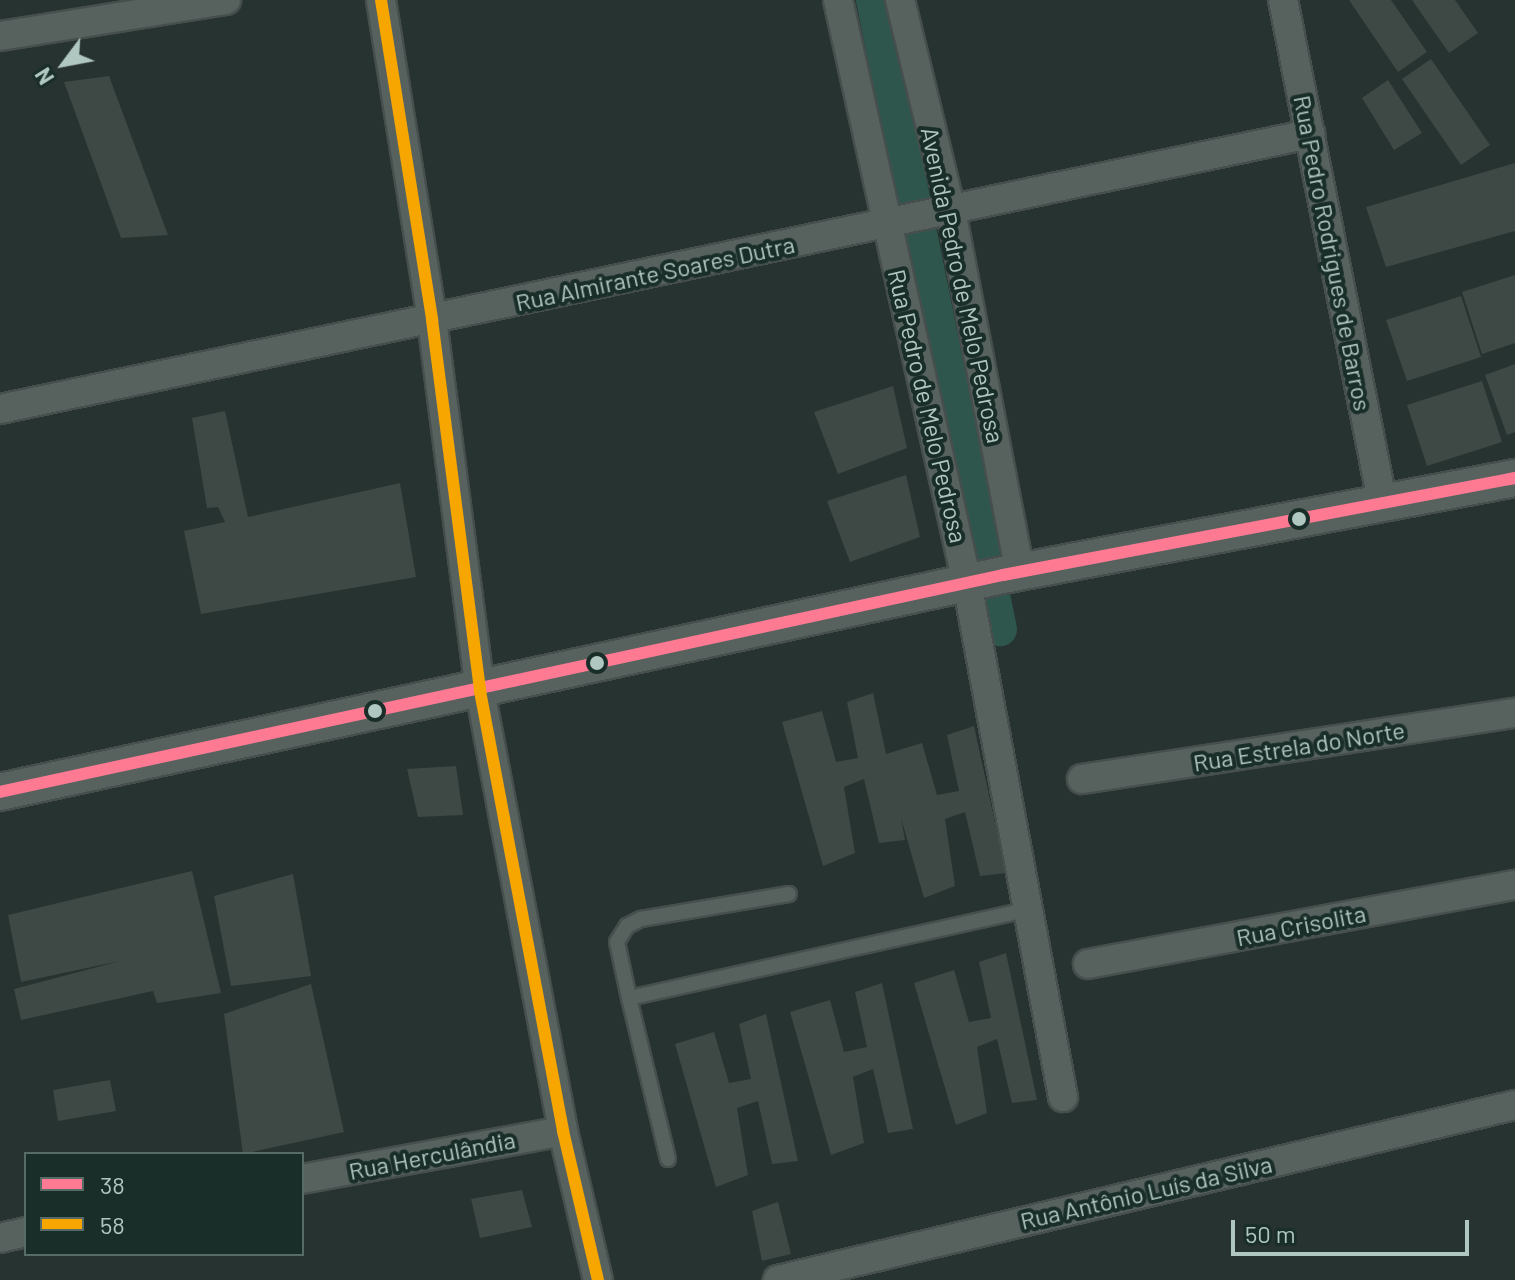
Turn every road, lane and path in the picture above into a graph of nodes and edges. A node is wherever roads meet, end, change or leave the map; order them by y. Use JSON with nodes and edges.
{"nodes":[{"id":1,"x":226,"y":0,"type":"edge"},
{"id":2,"x":381,"y":0,"type":"edge"},
{"id":3,"x":838,"y":0,"type":"edge"},
{"id":4,"x":900,"y":0,"type":"edge"},
{"id":5,"x":1283,"y":0,"type":"edge"},
{"id":6,"x":0,"y":36,"type":"edge"},
{"id":7,"x":1310,"y":134,"type":"junction"},
{"id":8,"x":946,"y":212,"type":"junction"},
{"id":9,"x":893,"y":224,"type":"junction"},
{"id":10,"x":432,"y":320,"type":"junction"},
{"id":11,"x":0,"y":409,"type":"edge"},
{"id":12,"x":1515,"y":478,"type":"edge"},
{"id":13,"x":1383,"y":505,"type":"junction"},
{"id":14,"x":991,"y":578,"type":"junction"},
{"id":15,"x":480,"y":691,"type":"junction"},
{"id":16,"x":1515,"y":713,"type":"edge"},
{"id":17,"x":1082,"y":779,"type":"dead end"},
{"id":18,"x":0,"y":792,"type":"edge"},
{"id":19,"x":1515,"y":885,"type":"edge"},
{"id":20,"x":789,"y":894,"type":"dead end"},
{"id":21,"x":1027,"y":910,"type":"junction"},
{"id":22,"x":1088,"y":964,"type":"dead end"},
{"id":23,"x":629,"y":998,"type":"junction"},
{"id":24,"x":1063,"y":1097,"type":"dead end"},
{"id":25,"x":1515,"y":1105,"type":"edge"},
{"id":26,"x":563,"y":1131,"type":"junction"},
{"id":27,"x":668,"y":1159,"type":"dead end"},
{"id":28,"x":304,"y":1179,"type":"edge"},
{"id":29,"x":24,"y":1232,"type":"edge"},
{"id":30,"x":0,"y":1238,"type":"edge"},
{"id":31,"x":598,"y":1280,"type":"edge"},
{"id":32,"x":778,"y":1280,"type":"edge"}],
"edges":[{"from":1,"to":6,"type":"street"},
{"from":2,"to":10,"type":"street"},
{"from":3,"to":9,"type":"street","name":"Rua Pedro de Melo Pedrosa"},
{"from":4,"to":8,"type":"street","name":"Avenida Pedro de Melo Pedrosa"},
{"from":5,"to":7,"type":"street","name":"Rua Pedro Rodrigues de Barros"},
{"from":7,"to":8,"type":"street","name":"Rua Almirante Soares Dutra"},
{"from":7,"to":13,"type":"street","name":"Rua Pedro Rodrigues de Barros"},
{"from":8,"to":9,"type":"street","name":"Rua Almirante Soares Dutra"},
{"from":8,"to":14,"type":"street","name":"Avenida Pedro de Melo Pedrosa"},
{"from":9,"to":10,"type":"street","name":"Rua Almirante Soares Dutra"},
{"from":9,"to":14,"type":"street","name":"Rua Pedro de Melo Pedrosa"},
{"from":10,"to":11,"type":"street","name":"Rua Almirante Soares Dutra"},
{"from":10,"to":15,"type":"street"},
{"from":12,"to":13,"type":"street"},
{"from":13,"to":14,"type":"street"},
{"from":14,"to":15,"type":"street"},
{"from":14,"to":21,"type":"street","name":"Rua Pedro de Melo Pedrosa"},
{"from":15,"to":18,"type":"street"},
{"from":15,"to":26,"type":"street"},
{"from":16,"to":17,"type":"street","name":"Rua Estrela do Norte"},
{"from":19,"to":22,"type":"street","name":"Rua Crisolita"},
{"from":20,"to":23,"type":"lane"},
{"from":21,"to":23,"type":"lane"},
{"from":21,"to":24,"type":"street","name":"Rua Pedro de Melo Pedrosa"},
{"from":23,"to":27,"type":"lane"},
{"from":25,"to":32,"type":"street","name":"Rua Antônio Luís da Silva"},
{"from":26,"to":28,"type":"street","name":"Rua Herculândia"},
{"from":26,"to":31,"type":"street"},
{"from":29,"to":30,"type":"street"}]}
